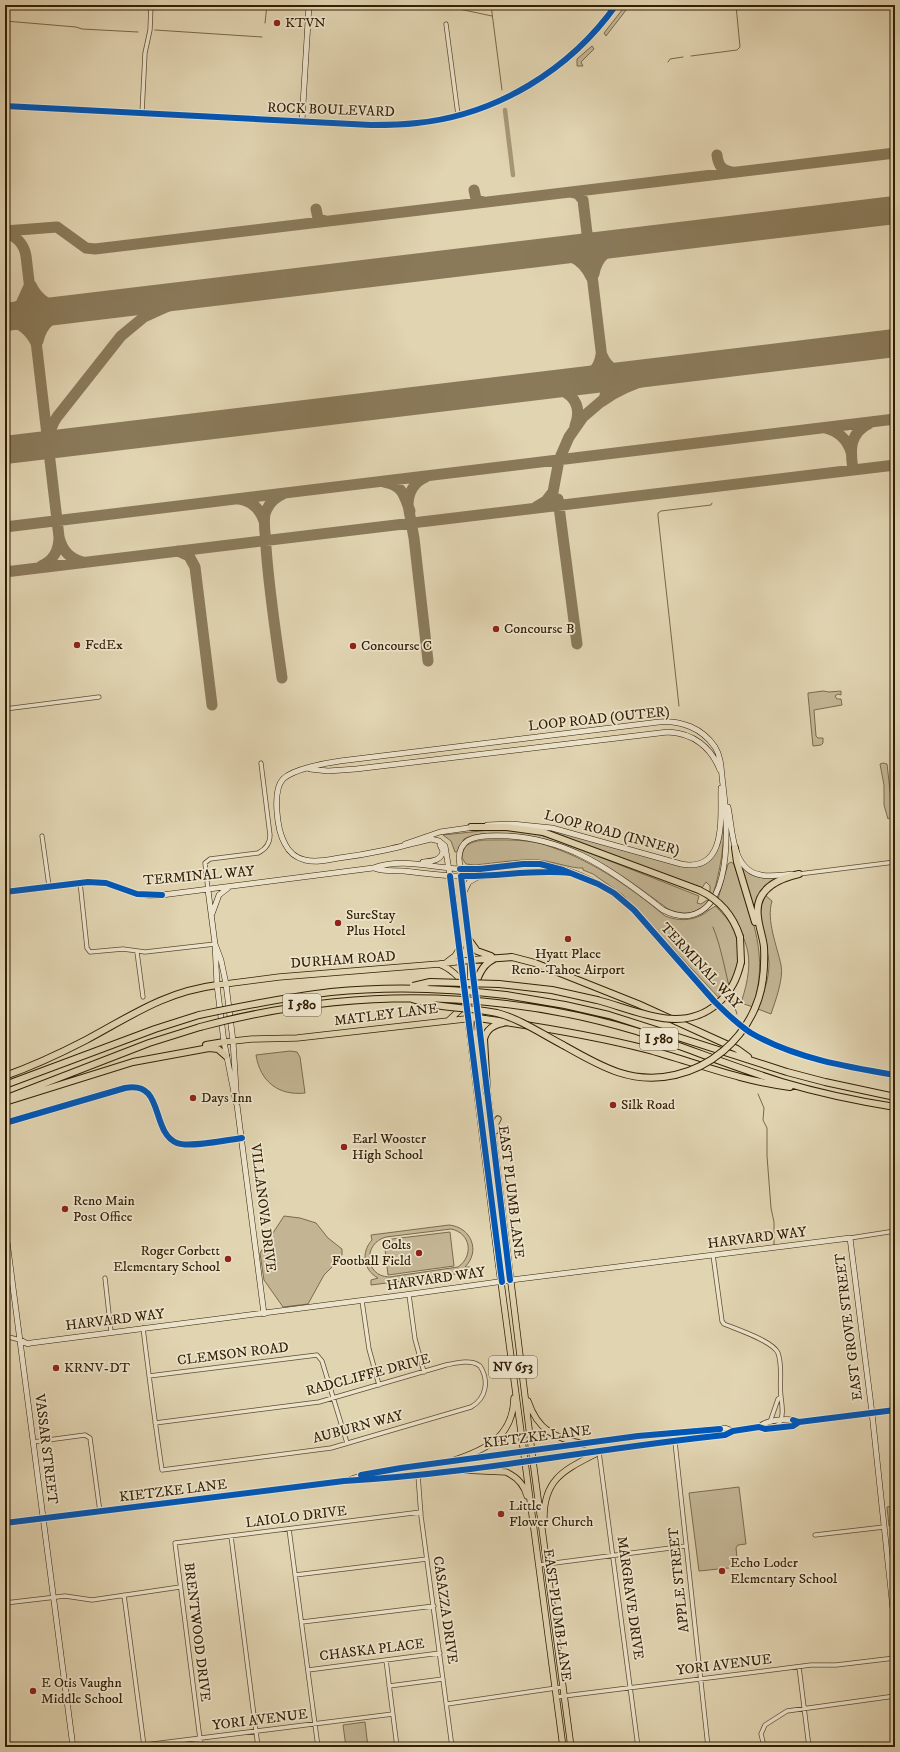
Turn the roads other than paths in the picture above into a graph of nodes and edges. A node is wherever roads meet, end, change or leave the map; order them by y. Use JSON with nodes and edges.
{"nodes":[{"id":1,"x":151,"y":5,"type":"edge"},
{"id":2,"x":309,"y":5,"type":"edge"},
{"id":3,"x":616,"y":5,"type":"edge"},
{"id":4,"x":446,"y":24,"type":"dead end"},
{"id":5,"x":5,"y":106,"type":"edge"},
{"id":6,"x":142,"y":113,"type":"junction"},
{"id":7,"x":458,"y":115,"type":"junction"},
{"id":8,"x":302,"y":121,"type":"junction"},
{"id":9,"x":99,"y":697,"type":"dead end"},
{"id":10,"x":5,"y":709,"type":"edge"},
{"id":11,"x":261,"y":763,"type":"dead end"},
{"id":12,"x":307,"y":769,"type":"junction"},
{"id":13,"x":722,"y":773,"type":"junction"},
{"id":14,"x":724,"y":788,"type":"junction"},
{"id":15,"x":471,"y":828,"type":"junction"},
{"id":16,"x":42,"y":836,"type":"dead end"},
{"id":17,"x":428,"y":840,"type":"junction"},
{"id":18,"x":735,"y":848,"type":"junction"},
{"id":19,"x":396,"y":849,"type":"junction"},
{"id":20,"x":895,"y":862,"type":"edge"},
{"id":21,"x":411,"y":863,"type":"junction"},
{"id":22,"x":373,"y":868,"type":"junction"},
{"id":23,"x":449,"y":868,"type":"junction"},
{"id":24,"x":460,"y":869,"type":"junction"},
{"id":25,"x":570,"y":873,"type":"junction"},
{"id":26,"x":799,"y":874,"type":"junction"},
{"id":27,"x":450,"y":876,"type":"junction"},
{"id":28,"x":461,"y":876,"type":"junction"},
{"id":29,"x":479,"y":876,"type":"junction"},
{"id":30,"x":80,"y":882,"type":"junction"},
{"id":31,"x":49,"y":886,"type":"junction"},
{"id":32,"x":231,"y":886,"type":"junction"},
{"id":33,"x":208,"y":890,"type":"junction"},
{"id":34,"x":5,"y":892,"type":"edge"},
{"id":35,"x":464,"y":895,"type":"junction"},
{"id":36,"x":212,"y":915,"type":"junction"},
{"id":37,"x":469,"y":940,"type":"junction"},
{"id":38,"x":215,"y":944,"type":"junction"},
{"id":39,"x":460,"y":948,"type":"junction"},
{"id":40,"x":137,"y":952,"type":"junction"},
{"id":41,"x":764,"y":952,"type":"junction"},
{"id":42,"x":497,"y":958,"type":"junction"},
{"id":43,"x":471,"y":960,"type":"junction"},
{"id":44,"x":462,"y":962,"type":"junction"},
{"id":45,"x":441,"y":964,"type":"junction"},
{"id":46,"x":226,"y":984,"type":"junction"},
{"id":47,"x":217,"y":985,"type":"junction"},
{"id":48,"x":464,"y":986,"type":"junction"},
{"id":49,"x":404,"y":988,"type":"junction"},
{"id":50,"x":475,"y":990,"type":"junction"},
{"id":51,"x":469,"y":993,"type":"junction"},
{"id":52,"x":143,"y":997,"type":"dead end"},
{"id":53,"x":407,"y":998,"type":"junction"},
{"id":54,"x":466,"y":1002,"type":"junction"},
{"id":55,"x":473,"y":1004,"type":"junction"},
{"id":56,"x":474,"y":1018,"type":"junction"},
{"id":57,"x":449,"y":1020,"type":"junction"},
{"id":58,"x":510,"y":1023,"type":"junction"},
{"id":59,"x":470,"y":1032,"type":"joint"},
{"id":60,"x":233,"y":1041,"type":"junction"},
{"id":61,"x":224,"y":1042,"type":"junction"},
{"id":62,"x":471,"y":1042,"type":"junction"},
{"id":63,"x":226,"y":1056,"type":"junction"},
{"id":64,"x":146,"y":1059,"type":"junction"},
{"id":65,"x":752,"y":1060,"type":"junction"},
{"id":66,"x":895,"y":1075,"type":"edge"},
{"id":67,"x":5,"y":1076,"type":"edge"},
{"id":68,"x":5,"y":1085,"type":"edge"},
{"id":69,"x":809,"y":1090,"type":"junction"},
{"id":70,"x":487,"y":1092,"type":"junction"},
{"id":71,"x":895,"y":1097,"type":"edge"},
{"id":72,"x":5,"y":1101,"type":"edge"},
{"id":73,"x":237,"y":1105,"type":"junction"},
{"id":74,"x":895,"y":1107,"type":"edge"},
{"id":75,"x":490,"y":1118,"type":"junction"},
{"id":76,"x":498,"y":1118,"type":"dead end"},
{"id":77,"x":5,"y":1123,"type":"edge"},
{"id":78,"x":242,"y":1138,"type":"junction"},
{"id":79,"x":495,"y":1157,"type":"junction"},
{"id":80,"x":5,"y":1226,"type":"edge"},
{"id":81,"x":895,"y":1232,"type":"edge"},
{"id":82,"x":850,"y":1238,"type":"junction"},
{"id":83,"x":713,"y":1255,"type":"junction"},
{"id":84,"x":104,"y":1278,"type":"dead end"},
{"id":85,"x":510,"y":1280,"type":"junction"},
{"id":86,"x":502,"y":1282,"type":"junction"},
{"id":87,"x":409,"y":1294,"type":"junction"},
{"id":88,"x":362,"y":1301,"type":"junction"},
{"id":89,"x":264,"y":1314,"type":"junction"},
{"id":90,"x":143,"y":1328,"type":"junction"},
{"id":91,"x":111,"y":1332,"type":"junction"},
{"id":92,"x":5,"y":1336,"type":"edge"},
{"id":93,"x":20,"y":1340,"type":"junction"},
{"id":94,"x":512,"y":1358,"type":"junction"},
{"id":95,"x":424,"y":1372,"type":"junction"},
{"id":96,"x":484,"y":1374,"type":"joint"},
{"id":97,"x":149,"y":1376,"type":"junction"},
{"id":98,"x":379,"y":1385,"type":"junction"},
{"id":99,"x":524,"y":1391,"type":"junction"},
{"id":100,"x":781,"y":1397,"type":"junction"},
{"id":101,"x":334,"y":1398,"type":"junction"},
{"id":102,"x":895,"y":1410,"type":"edge"},
{"id":103,"x":872,"y":1413,"type":"junction"},
{"id":104,"x":781,"y":1421,"type":"junction"},
{"id":105,"x":770,"y":1422,"type":"junction"},
{"id":106,"x":799,"y":1422,"type":"junction"},
{"id":107,"x":155,"y":1423,"type":"junction"},
{"id":108,"x":759,"y":1427,"type":"junction"},
{"id":109,"x":770,"y":1428,"type":"junction"},
{"id":110,"x":733,"y":1430,"type":"junction"},
{"id":111,"x":702,"y":1431,"type":"junction"},
{"id":112,"x":33,"y":1442,"type":"junction"},
{"id":113,"x":675,"y":1442,"type":"junction"},
{"id":114,"x":347,"y":1443,"type":"junction"},
{"id":115,"x":584,"y":1444,"type":"junction"},
{"id":116,"x":532,"y":1450,"type":"junction"},
{"id":117,"x":523,"y":1452,"type":"junction"},
{"id":118,"x":600,"y":1452,"type":"junction"},
{"id":119,"x":452,"y":1461,"type":"junction"},
{"id":120,"x":533,"y":1461,"type":"junction"},
{"id":121,"x":525,"y":1462,"type":"junction"},
{"id":122,"x":461,"y":1470,"type":"junction"},
{"id":123,"x":418,"y":1475,"type":"junction"},
{"id":124,"x":344,"y":1481,"type":"junction"},
{"id":125,"x":100,"y":1512,"type":"junction"},
{"id":126,"x":421,"y":1512,"type":"junction"},
{"id":127,"x":42,"y":1519,"type":"junction"},
{"id":128,"x":5,"y":1523,"type":"edge"},
{"id":129,"x":533,"y":1523,"type":"junction"},
{"id":130,"x":884,"y":1526,"type":"junction"},
{"id":131,"x":289,"y":1529,"type":"junction"},
{"id":132,"x":815,"y":1535,"type":"dead end"},
{"id":133,"x":231,"y":1536,"type":"junction"},
{"id":134,"x":175,"y":1543,"type":"joint"},
{"id":135,"x":544,"y":1544,"type":"junction"},
{"id":136,"x":686,"y":1546,"type":"junction"},
{"id":137,"x":613,"y":1555,"type":"junction"},
{"id":138,"x":427,"y":1559,"type":"junction"},
{"id":139,"x":538,"y":1564,"type":"junction"},
{"id":140,"x":547,"y":1564,"type":"junction"},
{"id":141,"x":296,"y":1575,"type":"junction"},
{"id":142,"x":180,"y":1587,"type":"junction"},
{"id":143,"x":124,"y":1595,"type":"junction"},
{"id":144,"x":54,"y":1597,"type":"junction"},
{"id":145,"x":5,"y":1603,"type":"edge"},
{"id":146,"x":434,"y":1606,"type":"junction"},
{"id":147,"x":302,"y":1622,"type":"junction"},
{"id":148,"x":895,"y":1628,"type":"edge"},
{"id":149,"x":440,"y":1653,"type":"junction"},
{"id":150,"x":895,"y":1658,"type":"edge"},
{"id":151,"x":386,"y":1660,"type":"junction"},
{"id":152,"x":799,"y":1667,"type":"junction"},
{"id":153,"x":308,"y":1670,"type":"junction"},
{"id":154,"x":444,"y":1679,"type":"junction"},
{"id":155,"x":701,"y":1679,"type":"junction"},
{"id":156,"x":389,"y":1686,"type":"junction"},
{"id":157,"x":563,"y":1687,"type":"junction"},
{"id":158,"x":630,"y":1687,"type":"junction"},
{"id":159,"x":555,"y":1689,"type":"junction"},
{"id":160,"x":564,"y":1696,"type":"junction"},
{"id":161,"x":895,"y":1696,"type":"edge"},
{"id":162,"x":556,"y":1697,"type":"junction"},
{"id":163,"x":447,"y":1704,"type":"junction"},
{"id":164,"x":804,"y":1707,"type":"junction"},
{"id":165,"x":393,"y":1714,"type":"junction"},
{"id":166,"x":315,"y":1724,"type":"junction"},
{"id":167,"x":256,"y":1731,"type":"junction"},
{"id":168,"x":200,"y":1738,"type":"junction"},
{"id":169,"x":144,"y":1746,"type":"edge"},
{"id":170,"x":764,"y":1746,"type":"edge"},
{"id":171,"x":73,"y":1747,"type":"edge"},
{"id":172,"x":129,"y":1747,"type":"edge"},
{"id":173,"x":201,"y":1747,"type":"edge"},
{"id":174,"x":258,"y":1747,"type":"edge"},
{"id":175,"x":318,"y":1747,"type":"edge"},
{"id":176,"x":397,"y":1747,"type":"edge"},
{"id":177,"x":452,"y":1747,"type":"edge"},
{"id":178,"x":563,"y":1747,"type":"edge"},
{"id":179,"x":571,"y":1747,"type":"edge"},
{"id":180,"x":638,"y":1747,"type":"edge"},
{"id":181,"x":708,"y":1747,"type":"edge"},
{"id":182,"x":809,"y":1747,"type":"edge"}],
"edges":[{"from":1,"to":6,"type":"street"},
{"from":2,"to":8,"type":"main road"},
{"from":3,"to":7,"type":"main road","name":"ROCK BOULEVARD"},
{"from":4,"to":7,"type":"street"},
{"from":5,"to":6,"type":"main road","name":"ROCK BOULEVARD"},
{"from":6,"to":8,"type":"main road","name":"ROCK BOULEVARD"},
{"from":7,"to":8,"type":"main road","name":"ROCK BOULEVARD"},
{"from":9,"to":10,"type":"street"},
{"from":11,"to":33,"type":"street"},
{"from":12,"to":13,"type":"main road"},
{"from":12,"to":13,"type":"main road","name":"LOOP ROAD (OUTER)"},
{"from":12,"to":19,"type":"main road","name":"LOOP ROAD (OUTER)"},
{"from":13,"to":14,"type":"main road","name":"LOOP ROAD (OUTER)"},
{"from":13,"to":15,"type":"main road","name":"LOOP ROAD (INNER)"},
{"from":14,"to":18,"type":"main road"},
{"from":14,"to":24,"type":"main road","name":"LOOP ROAD (OUTER)"},
{"from":15,"to":19,"type":"main road","name":"LOOP ROAD (INNER)"},
{"from":15,"to":49,"type":"highway","bridge":true},
{"from":16,"to":31,"type":"street"},
{"from":17,"to":19,"type":"main road"},
{"from":17,"to":21,"type":"main road"},
{"from":17,"to":23,"type":"main road"},
{"from":18,"to":26,"type":"main road"},
{"from":18,"to":41,"type":"highway"},
{"from":20,"to":26,"type":"street"},
{"from":21,"to":22,"type":"main road","name":"TERMINAL WAY"},
{"from":21,"to":23,"type":"main road","name":"TERMINAL WAY"},
{"from":22,"to":27,"type":"main road","name":"TERMINAL WAY"},
{"from":22,"to":32,"type":"main road","name":"TERMINAL WAY"},
{"from":23,"to":24,"type":"main road","name":"TERMINAL WAY"},
{"from":23,"to":27,"type":"main road"},
{"from":24,"to":25,"type":"main road","name":"TERMINAL WAY"},
{"from":24,"to":28,"type":"main road"},
{"from":25,"to":29,"type":"main road","name":"TERMINAL WAY"},
{"from":25,"to":66,"type":"main road","name":"TERMINAL WAY"},
{"from":26,"to":41,"type":"highway"},
{"from":27,"to":28,"type":"main road","name":"TERMINAL WAY"},
{"from":27,"to":39,"type":"main road"},
{"from":28,"to":29,"type":"main road","name":"TERMINAL WAY"},
{"from":28,"to":35,"type":"main road"},
{"from":29,"to":35,"type":"main road"},
{"from":30,"to":31,"type":"main road","name":"TERMINAL WAY"},
{"from":30,"to":33,"type":"main road","name":"TERMINAL WAY"},
{"from":30,"to":40,"type":"street"},
{"from":31,"to":34,"type":"main road","name":"TERMINAL WAY"},
{"from":32,"to":33,"type":"main road","name":"TERMINAL WAY"},
{"from":32,"to":36,"type":"main road"},
{"from":33,"to":36,"type":"main road","name":"VILLANOVA DRIVE"},
{"from":35,"to":37,"type":"main road"},
{"from":36,"to":38,"type":"main road","name":"VILLANOVA DRIVE"},
{"from":37,"to":42,"type":"highway"},
{"from":37,"to":43,"type":"main road"},
{"from":38,"to":40,"type":"street"},
{"from":38,"to":46,"type":"main road","name":"VILLANOVA DRIVE"},
{"from":38,"to":47,"type":"main road","name":"VILLANOVA DRIVE"},
{"from":39,"to":44,"type":"main road"},
{"from":39,"to":45,"type":"main road"},
{"from":40,"to":52,"type":"street"},
{"from":41,"to":53,"type":"highway","bridge":true},
{"from":42,"to":43,"type":"highway"},
{"from":42,"to":50,"type":"highway"},
{"from":42,"to":65,"type":"highway"},
{"from":43,"to":44,"type":"main road","name":"DURHAM ROAD"},
{"from":43,"to":50,"type":"main road"},
{"from":43,"to":51,"type":"main road"},
{"from":44,"to":45,"type":"main road","name":"DURHAM ROAD"},
{"from":44,"to":48,"type":"main road"},
{"from":45,"to":46,"type":"main road","name":"DURHAM ROAD"},
{"from":45,"to":48,"type":"main road"},
{"from":46,"to":47,"type":"main road","name":"DURHAM ROAD"},
{"from":46,"to":60,"type":"main road","name":"VILLANOVA DRIVE"},
{"from":47,"to":61,"type":"main road","name":"VILLANOVA DRIVE"},
{"from":47,"to":67,"type":"highway"},
{"from":48,"to":51,"type":"main road"},
{"from":48,"to":54,"type":"main road"},
{"from":49,"to":65,"type":"highway","number":"I 580","bridge":true},
{"from":49,"to":68,"type":"highway","number":"I 580","bridge":true},
{"from":50,"to":55,"type":"highway"},
{"from":50,"to":56,"type":"main road"},
{"from":51,"to":54,"type":"main road"},
{"from":51,"to":55,"type":"main road"},
{"from":53,"to":69,"type":"highway","number":"I 580","bridge":true},
{"from":53,"to":72,"type":"highway","number":"I 580","bridge":true},
{"from":54,"to":56,"type":"main road"},
{"from":54,"to":57,"type":"main road"},
{"from":55,"to":56,"type":"highway"},
{"from":56,"to":57,"type":"main road","name":"MATLEY LANE"},
{"from":56,"to":58,"type":"highway"},
{"from":56,"to":59,"type":"highway"},
{"from":56,"to":70,"type":"main road","name":"EAST PLUMB LANE","number":"NV 653"},
{"from":57,"to":60,"type":"main road","name":"MATLEY LANE"},
{"from":58,"to":69,"type":"highway"},
{"from":58,"to":70,"type":"highway"},
{"from":59,"to":62,"type":"main road","name":"EAST PLUMB LANE","number":"NV 653"},
{"from":60,"to":61,"type":"main road","name":"MATLEY LANE"},
{"from":60,"to":73,"type":"main road","name":"VILLANOVA DRIVE"},
{"from":61,"to":63,"type":"main road","name":"VILLANOVA DRIVE"},
{"from":61,"to":64,"type":"highway"},
{"from":62,"to":75,"type":"main road"},
{"from":62,"to":86,"type":"main road","name":"EAST PLUMB LANE","number":"NV 653"},
{"from":63,"to":64,"type":"highway"},
{"from":63,"to":73,"type":"main road","name":"VILLANOVA DRIVE"},
{"from":64,"to":72,"type":"highway"},
{"from":65,"to":71,"type":"highway","number":"I 580"},
{"from":69,"to":74,"type":"highway","number":"I 580"},
{"from":70,"to":75,"type":"main road","name":"EAST PLUMB LANE","number":"NV 653"},
{"from":73,"to":78,"type":"main road","name":"VILLANOVA DRIVE"},
{"from":75,"to":79,"type":"main road","name":"EAST PLUMB LANE","number":"NV 653"},
{"from":76,"to":79,"type":"main road"},
{"from":77,"to":78,"type":"street"},
{"from":78,"to":89,"type":"main road","name":"VILLANOVA DRIVE"},
{"from":79,"to":85,"type":"main road","name":"EAST PLUMB LANE","number":"NV 653"},
{"from":80,"to":93,"type":"main road","name":"VASSAR STREET"},
{"from":81,"to":82,"type":"street","name":"HARVARD WAY"},
{"from":82,"to":83,"type":"main road","name":"HARVARD WAY"},
{"from":82,"to":103,"type":"main road","name":"EAST GROVE STREET"},
{"from":83,"to":85,"type":"main road","name":"HARVARD WAY"},
{"from":83,"to":100,"type":"street"},
{"from":84,"to":91,"type":"street"},
{"from":85,"to":86,"type":"main road","name":"HARVARD WAY"},
{"from":85,"to":99,"type":"main road","name":"EAST PLUMB LANE","number":"NV 653"},
{"from":86,"to":87,"type":"main road","name":"HARVARD WAY"},
{"from":86,"to":94,"type":"main road","name":"EAST PLUMB LANE","number":"NV 653"},
{"from":87,"to":88,"type":"main road","name":"HARVARD WAY"},
{"from":87,"to":95,"type":"street"},
{"from":88,"to":89,"type":"main road","name":"HARVARD WAY"},
{"from":88,"to":98,"type":"street"},
{"from":89,"to":90,"type":"main road","name":"HARVARD WAY"},
{"from":90,"to":91,"type":"main road","name":"HARVARD WAY"},
{"from":90,"to":97,"type":"street"},
{"from":91,"to":93,"type":"main road","name":"HARVARD WAY"},
{"from":92,"to":93,"type":"street","name":"HARVARD WAY"},
{"from":93,"to":112,"type":"main road","name":"VASSAR STREET"},
{"from":94,"to":117,"type":"main road","name":"EAST PLUMB LANE","number":"NV 653"},
{"from":94,"to":119,"type":"main road"},
{"from":95,"to":96,"type":"street","name":"RADCLIFFE DRIVE"},
{"from":95,"to":98,"type":"street","name":"RADCLIFFE DRIVE"},
{"from":96,"to":114,"type":"street","name":"AUBURN WAY"},
{"from":97,"to":101,"type":"street","name":"CLEMSON ROAD"},
{"from":97,"to":107,"type":"street"},
{"from":98,"to":101,"type":"street","name":"RADCLIFFE DRIVE"},
{"from":99,"to":115,"type":"main road"},
{"from":99,"to":116,"type":"main road","name":"EAST PLUMB LANE","number":"NV 653"},
{"from":100,"to":104,"type":"street"},
{"from":100,"to":105,"type":"street"},
{"from":101,"to":107,"type":"street","name":"RADCLIFFE DRIVE"},
{"from":101,"to":114,"type":"street"},
{"from":102,"to":103,"type":"main road","name":"KIETZKE LANE"},
{"from":103,"to":106,"type":"main road","name":"KIETZKE LANE"},
{"from":103,"to":130,"type":"main road","name":"EAST GROVE STREET"},
{"from":104,"to":105,"type":"main road","name":"KIETZKE LANE"},
{"from":104,"to":106,"type":"main road","name":"KIETZKE LANE"},
{"from":104,"to":109,"type":"street"},
{"from":105,"to":108,"type":"main road","name":"KIETZKE LANE"},
{"from":106,"to":109,"type":"main road","name":"KIETZKE LANE"},
{"from":107,"to":114,"type":"street","name":"AUBURN WAY"},
{"from":108,"to":109,"type":"main road","name":"KIETZKE LANE"},
{"from":108,"to":110,"type":"main road","name":"KIETZKE LANE"},
{"from":110,"to":111,"type":"main road","name":"KIETZKE LANE"},
{"from":110,"to":113,"type":"main road","name":"KIETZKE LANE"},
{"from":111,"to":113,"type":"street"},
{"from":111,"to":115,"type":"main road","name":"KIETZKE LANE"},
{"from":112,"to":125,"type":"street"},
{"from":112,"to":127,"type":"main road","name":"VASSAR STREET"},
{"from":113,"to":118,"type":"main road","name":"KIETZKE LANE"},
{"from":113,"to":136,"type":"street","name":"APPLE STREET"},
{"from":115,"to":116,"type":"main road","name":"KIETZKE LANE"},
{"from":116,"to":117,"type":"main road","name":"KIETZKE LANE"},
{"from":116,"to":120,"type":"main road","name":"EAST PLUMB LANE","number":"NV 653"},
{"from":117,"to":119,"type":"main road","name":"KIETZKE LANE"},
{"from":117,"to":121,"type":"main road","name":"EAST PLUMB LANE","number":"NV 653"},
{"from":118,"to":120,"type":"main road","name":"KIETZKE LANE"},
{"from":118,"to":135,"type":"main road"},
{"from":118,"to":137,"type":"street","name":"MARGRAVE DRIVE"},
{"from":119,"to":124,"type":"main road","name":"KIETZKE LANE"},
{"from":120,"to":121,"type":"main road","name":"KIETZKE LANE"},
{"from":120,"to":135,"type":"main road","name":"EAST PLUMB LANE"},
{"from":121,"to":122,"type":"main road","name":"KIETZKE LANE"},
{"from":121,"to":129,"type":"main road","name":"EAST PLUMB LANE"},
{"from":122,"to":123,"type":"main road","name":"KIETZKE LANE"},
{"from":122,"to":129,"type":"main road"},
{"from":123,"to":124,"type":"main road","name":"KIETZKE LANE"},
{"from":123,"to":126,"type":"street","name":"CASAZZA DRIVE"},
{"from":124,"to":125,"type":"main road","name":"KIETZKE LANE"},
{"from":125,"to":127,"type":"main road","name":"KIETZKE LANE"},
{"from":126,"to":131,"type":"street","name":"LAIOLO DRIVE"},
{"from":126,"to":138,"type":"street","name":"CASAZZA DRIVE"},
{"from":127,"to":128,"type":"main road","name":"KIETZKE LANE"},
{"from":127,"to":144,"type":"main road","name":"VASSAR STREET"},
{"from":129,"to":139,"type":"main road","name":"EAST PLUMB LANE"},
{"from":130,"to":132,"type":"street"},
{"from":130,"to":148,"type":"main road","name":"EAST GROVE STREET"},
{"from":131,"to":133,"type":"street","name":"LAIOLO DRIVE"},
{"from":131,"to":141,"type":"street"},
{"from":133,"to":134,"type":"street","name":"LAIOLO DRIVE"},
{"from":133,"to":167,"type":"street"},
{"from":134,"to":142,"type":"street","name":"BRENTWOOD DRIVE"},
{"from":135,"to":140,"type":"main road","name":"EAST PLUMB LANE"},
{"from":136,"to":137,"type":"street"},
{"from":136,"to":155,"type":"street","name":"APPLE STREET"},
{"from":137,"to":140,"type":"street"},
{"from":137,"to":158,"type":"street","name":"MARGRAVE DRIVE"},
{"from":138,"to":141,"type":"street"},
{"from":138,"to":146,"type":"street","name":"CASAZZA DRIVE"},
{"from":139,"to":140,"type":"street"},
{"from":139,"to":159,"type":"main road","name":"EAST PLUMB LANE"},
{"from":140,"to":157,"type":"main road","name":"EAST PLUMB LANE"},
{"from":141,"to":147,"type":"street"},
{"from":142,"to":143,"type":"street"},
{"from":142,"to":168,"type":"street","name":"BRENTWOOD DRIVE"},
{"from":143,"to":144,"type":"street"},
{"from":143,"to":169,"type":"street"},
{"from":144,"to":145,"type":"street"},
{"from":144,"to":171,"type":"main road","name":"VASSAR STREET"},
{"from":146,"to":147,"type":"street"},
{"from":146,"to":149,"type":"street","name":"CASAZZA DRIVE"},
{"from":147,"to":153,"type":"street"},
{"from":149,"to":151,"type":"street","name":"CHASKA PLACE"},
{"from":149,"to":154,"type":"street","name":"CASAZZA DRIVE"},
{"from":150,"to":152,"type":"street","name":"YORI AVENUE"},
{"from":151,"to":153,"type":"street","name":"CHASKA PLACE"},
{"from":151,"to":156,"type":"street"},
{"from":152,"to":155,"type":"street","name":"YORI AVENUE"},
{"from":152,"to":164,"type":"street"},
{"from":153,"to":166,"type":"street"},
{"from":154,"to":156,"type":"street"},
{"from":154,"to":163,"type":"street","name":"CASAZZA DRIVE"},
{"from":155,"to":158,"type":"street","name":"YORI AVENUE"},
{"from":155,"to":181,"type":"street","name":"APPLE STREET"},
{"from":156,"to":165,"type":"street"},
{"from":157,"to":159,"type":"street"},
{"from":157,"to":160,"type":"main road","name":"EAST PLUMB LANE"},
{"from":158,"to":160,"type":"street","name":"YORI AVENUE"},
{"from":158,"to":180,"type":"street","name":"MARGRAVE DRIVE"},
{"from":159,"to":162,"type":"main road","name":"EAST PLUMB LANE"},
{"from":159,"to":163,"type":"street"},
{"from":160,"to":162,"type":"street","name":"YORI AVENUE"},
{"from":160,"to":179,"type":"main road","name":"EAST PLUMB LANE"},
{"from":161,"to":164,"type":"street"},
{"from":162,"to":178,"type":"main road","name":"EAST PLUMB LANE"},
{"from":163,"to":177,"type":"street","name":"CASAZZA DRIVE"},
{"from":164,"to":170,"type":"street"},
{"from":164,"to":182,"type":"street"},
{"from":165,"to":166,"type":"street","name":"YORI AVENUE"},
{"from":165,"to":176,"type":"street"},
{"from":166,"to":167,"type":"street","name":"YORI AVENUE"},
{"from":166,"to":175,"type":"street"},
{"from":167,"to":168,"type":"street","name":"YORI AVENUE"},
{"from":167,"to":174,"type":"street"},
{"from":168,"to":169,"type":"street","name":"YORI AVENUE"},
{"from":168,"to":173,"type":"street","name":"BRENTWOOD DRIVE"},
{"from":169,"to":172,"type":"street","name":"YORI AVENUE"}]}
